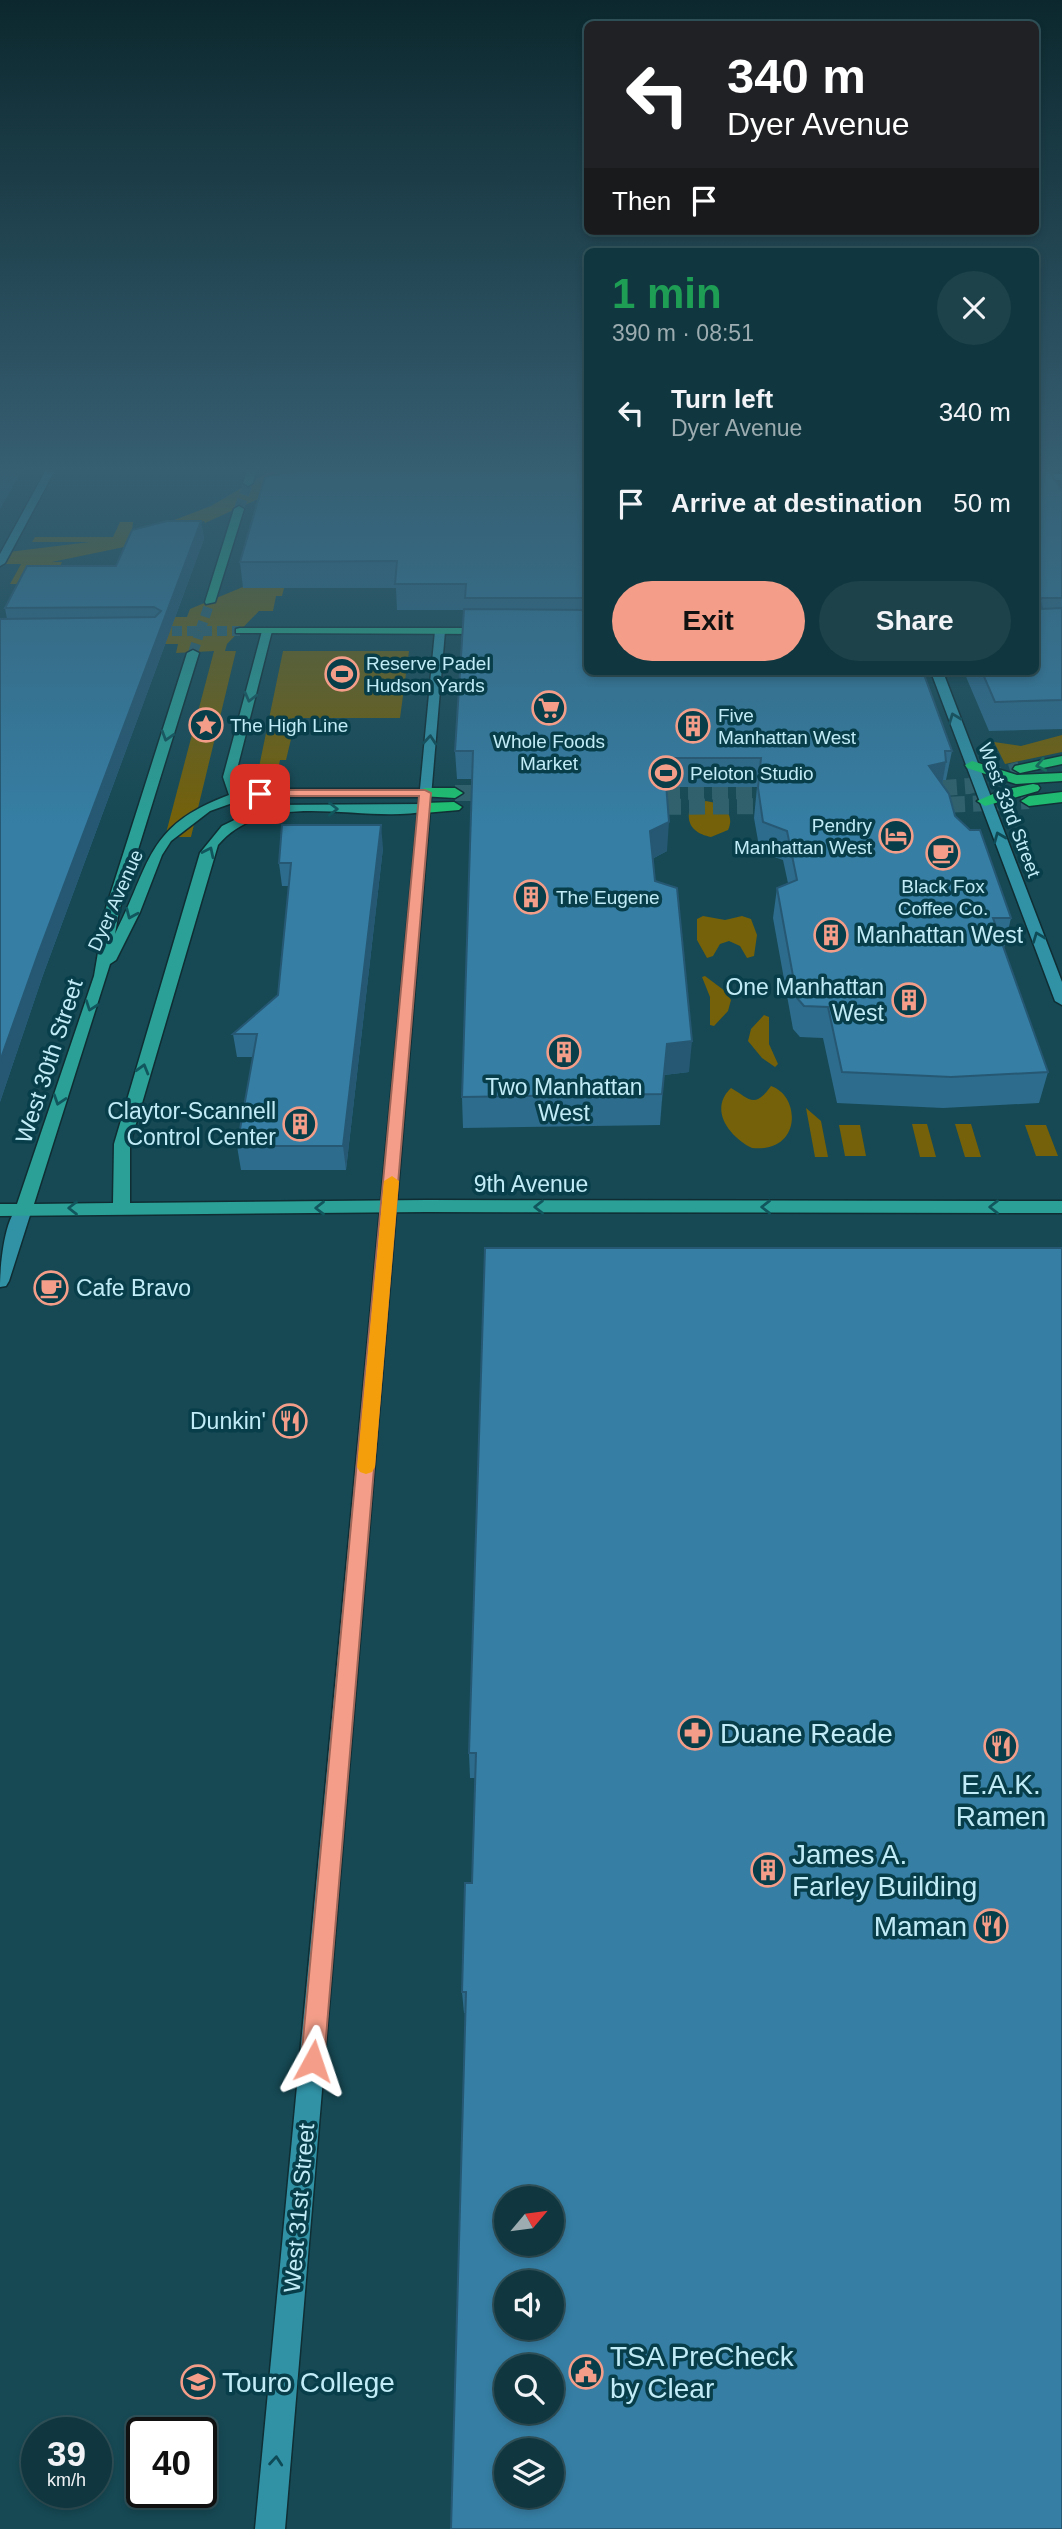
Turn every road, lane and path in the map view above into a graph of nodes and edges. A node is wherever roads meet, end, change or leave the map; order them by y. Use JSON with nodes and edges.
{"nodes":[{"id":1,"x":214,"y":588,"type":"edge"},
{"id":2,"x":210,"y":602,"type":"tunnel mouth"},
{"id":3,"x":240,"y":631,"type":"tunnel mouth"},
{"id":4,"x":267,"y":631,"type":"junction"},
{"id":5,"x":440,"y":631,"type":"junction"},
{"id":6,"x":494,"y":631,"type":"edge"},
{"id":7,"x":193,"y":653,"type":"tunnel mouth"},
{"id":8,"x":938,"y":675,"type":"edge"},
{"id":9,"x":1062,"y":760,"type":"edge"},
{"id":10,"x":972,"y":765,"type":"junction"},
{"id":11,"x":1020,"y":769,"type":"tunnel mouth"},
{"id":12,"x":1062,"y":777,"type":"edge"},
{"id":13,"x":1062,"y":785,"type":"edge"},
{"id":14,"x":236,"y":797,"type":"junction"},
{"id":15,"x":1062,"y":797,"type":"edge"},
{"id":16,"x":454,"y":800,"type":"tunnel mouth"},
{"id":17,"x":425,"y":801,"type":"junction"},
{"id":18,"x":1029,"y":801,"type":"tunnel mouth"},
{"id":19,"x":985,"y":802,"type":"junction"},
{"id":20,"x":275,"y":809,"type":"junction"},
{"id":21,"x":101,"y":976,"type":"junction"},
{"id":22,"x":1062,"y":1001,"type":"edge"},
{"id":23,"x":1062,"y":1207,"type":"edge"},
{"id":24,"x":122,"y":1208,"type":"junction"},
{"id":25,"x":388,"y":1208,"type":"junction"},
{"id":26,"x":24,"y":1209,"type":"junction"},
{"id":27,"x":0,"y":1210,"type":"edge"},
{"id":28,"x":0,"y":1281,"type":"edge"},
{"id":29,"x":270,"y":2529,"type":"edge"}],
"edges":[{"from":1,"to":2,"type":"main road"},
{"from":3,"to":4,"type":"main road"},
{"from":4,"to":5,"type":"main road"},
{"from":4,"to":14,"type":"main road","one_way":true},
{"from":5,"to":6,"type":"main road"},
{"from":17,"to":5,"type":"street","name":"West 31st Street","one_way":true},
{"from":7,"to":21,"type":"main road","name":"West 30th Street","one_way":true},
{"from":10,"to":8,"type":"street","name":"West 33rd Street","one_way":true},
{"from":9,"to":11,"type":"highway","one_way":true},
{"from":10,"to":12,"type":"highway"},
{"from":10,"to":19,"type":"street","name":"West 33rd Street"},
{"from":13,"to":19,"type":"highway"},
{"from":14,"to":17,"type":"main road","name":"Dyer Avenue"},
{"from":14,"to":20,"type":"main road"},
{"from":14,"to":21,"type":"main road","name":"Dyer Avenue","one_way":true},
{"from":15,"to":18,"type":"highway"},
{"from":16,"to":17,"type":"highway"},
{"from":20,"to":17,"type":"main road","one_way":true},
{"from":17,"to":25,"type":"street","name":"West 31st Street"},
{"from":22,"to":19,"type":"street","name":"West 33rd Street","one_way":true},
{"from":24,"to":20,"type":"main road","one_way":true},
{"from":21,"to":26,"type":"main road","name":"West 30th Street","one_way":true},
{"from":23,"to":25,"type":"main road","name":"9th Avenue","one_way":true},
{"from":25,"to":24,"type":"main road","name":"9th Avenue","one_way":true},
{"from":24,"to":26,"type":"main road","name":"9th Avenue","one_way":true},
{"from":29,"to":25,"type":"street","name":"West 31st Street","one_way":true},
{"from":26,"to":27,"type":"main road","name":"9th Avenue"},
{"from":26,"to":28,"type":"street","name":"West 30th Street"}]}
